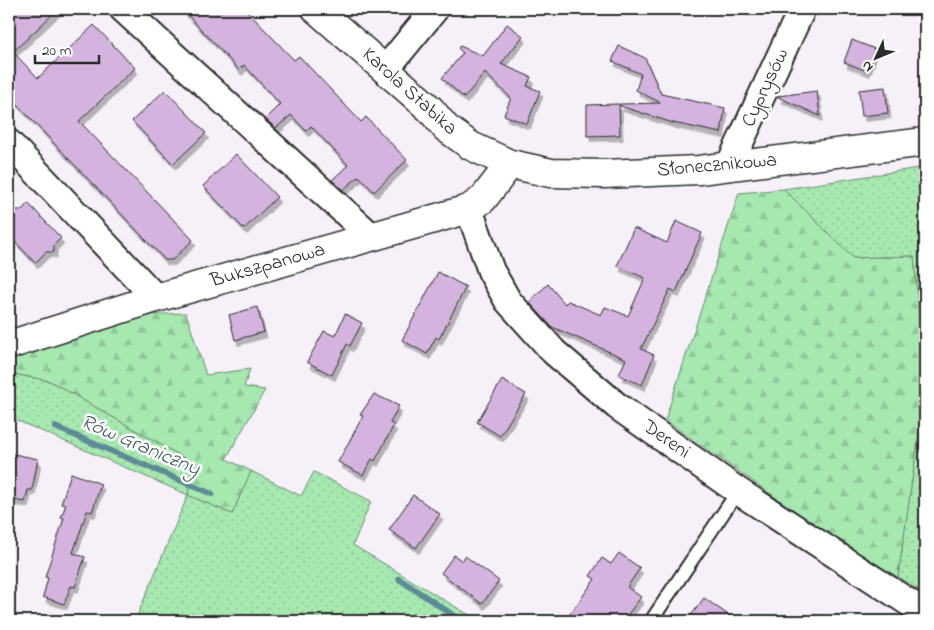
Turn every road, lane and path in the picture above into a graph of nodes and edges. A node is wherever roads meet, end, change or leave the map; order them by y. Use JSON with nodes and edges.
{"nodes":[{"id":1,"x":123,"y":9,"type":"edge"},
{"id":2,"x":316,"y":9,"type":"edge"},
{"id":3,"x":435,"y":9,"type":"edge"},
{"id":4,"x":802,"y":9,"type":"edge"},
{"id":5,"x":385,"y":70,"type":"junction"},
{"id":6,"x":925,"y":142,"type":"edge"},
{"id":7,"x":9,"y":143,"type":"edge"},
{"id":8,"x":510,"y":164,"type":"junction"},
{"id":9,"x":729,"y":166,"type":"junction"},
{"id":10,"x":469,"y":209,"type":"junction"},
{"id":11,"x":372,"y":237,"type":"junction"},
{"id":12,"x":156,"y":298,"type":"junction"},
{"id":13,"x":9,"y":345,"type":"edge"},
{"id":14,"x":738,"y":491,"type":"junction"},
{"id":15,"x":925,"y":613,"type":"edge"},
{"id":16,"x":651,"y":621,"type":"edge"}],
"edges":[{"from":1,"to":11,"type":"street"},
{"from":2,"to":5,"type":"street","name":"Karola Stabika"},
{"from":3,"to":5,"type":"street"},
{"from":4,"to":9,"type":"street","name":"Cyprysów"},
{"from":5,"to":8,"type":"street","name":"Karola Stabika"},
{"from":6,"to":9,"type":"street","name":"Słonecznikowa"},
{"from":7,"to":12,"type":"street"},
{"from":8,"to":9,"type":"street","name":"Słonecznikowa"},
{"from":8,"to":10,"type":"street","name":"Bukszpanowa"},
{"from":10,"to":11,"type":"street","name":"Bukszpanowa"},
{"from":10,"to":14,"type":"street","name":"Dereni"},
{"from":11,"to":12,"type":"street","name":"Bukszpanowa"},
{"from":12,"to":13,"type":"street","name":"Bukszpanowa"},
{"from":14,"to":15,"type":"street","name":"Dereni"},
{"from":14,"to":16,"type":"lane"}]}
